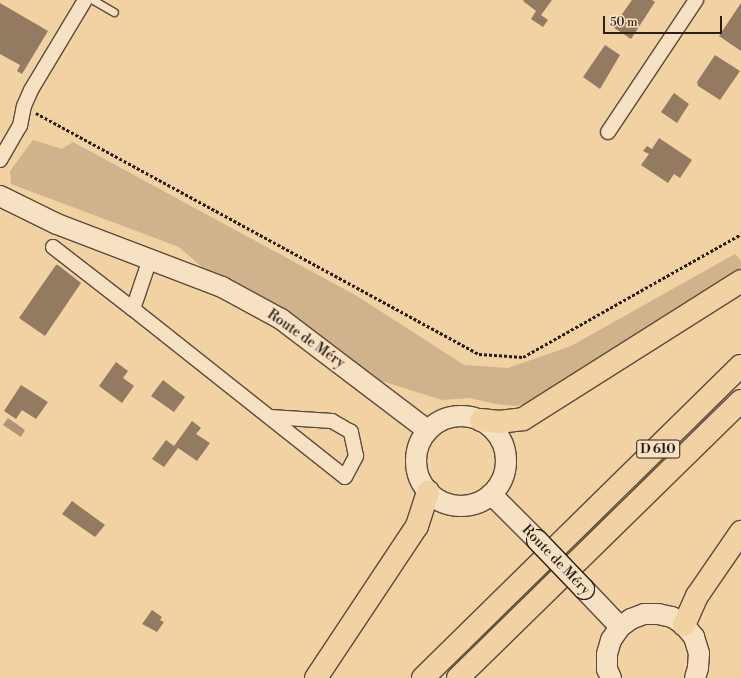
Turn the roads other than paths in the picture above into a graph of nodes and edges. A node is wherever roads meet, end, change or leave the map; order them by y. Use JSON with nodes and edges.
{"nodes":[{"id":1,"x":85,"y":0,"type":"edge"},
{"id":2,"x":93,"y":0,"type":"edge"},
{"id":3,"x":696,"y":0,"type":"edge"},
{"id":4,"x":114,"y":12,"type":"dead end"},
{"id":5,"x":608,"y":132,"type":"dead end"},
{"id":6,"x":0,"y":160,"type":"edge"},
{"id":7,"x":0,"y":196,"type":"edge"},
{"id":8,"x":53,"y":247,"type":"dead end"},
{"id":9,"x":150,"y":259,"type":"junction"},
{"id":10,"x":741,"y":281,"type":"edge"},
{"id":11,"x":133,"y":309,"type":"junction"},
{"id":12,"x":741,"y":366,"type":"edge"},
{"id":13,"x":741,"y":401,"type":"edge"},
{"id":14,"x":270,"y":417,"type":"junction"},
{"id":15,"x":481,"y":420,"type":"junction"},
{"id":16,"x":427,"y":430,"type":"junction"},
{"id":17,"x":428,"y":492,"type":"junction"},
{"id":18,"x":491,"y":494,"type":"junction"},
{"id":19,"x":741,"y":532,"type":"edge"},
{"id":20,"x":684,"y":625,"type":"junction"},
{"id":21,"x":620,"y":627,"type":"junction"},
{"id":22,"x":316,"y":678,"type":"edge"},
{"id":23,"x":423,"y":678,"type":"edge"},
{"id":24,"x":458,"y":678,"type":"edge"},
{"id":25,"x":611,"y":678,"type":"edge"},
{"id":26,"x":695,"y":678,"type":"edge"}],
"edges":[{"from":1,"to":6,"type":"street"},
{"from":2,"to":4,"type":"lane"},
{"from":3,"to":5,"type":"street"},
{"from":7,"to":9,"type":"main road","name":"Route de Méry"},
{"from":8,"to":11,"type":"street"},
{"from":9,"to":11,"type":"street"},
{"from":9,"to":16,"type":"main road","name":"Route de Méry"},
{"from":10,"to":15,"type":"highway"},
{"from":11,"to":14,"type":"street"},
{"from":12,"to":23,"type":"highway","number":"D 610"},
{"from":13,"to":24,"type":"highway","number":"D 610"},
{"from":14,"to":14,"type":"street"},
{"from":15,"to":16,"type":"main road"},
{"from":15,"to":18,"type":"main road"},
{"from":16,"to":17,"type":"main road"},
{"from":17,"to":18,"type":"main road"},
{"from":17,"to":22,"type":"highway"},
{"from":18,"to":21,"type":"main road","name":"Route de Méry","bridge":true},
{"from":19,"to":20,"type":"highway"},
{"from":20,"to":21,"type":"main road"},
{"from":20,"to":26,"type":"main road"},
{"from":21,"to":25,"type":"main road"}]}
